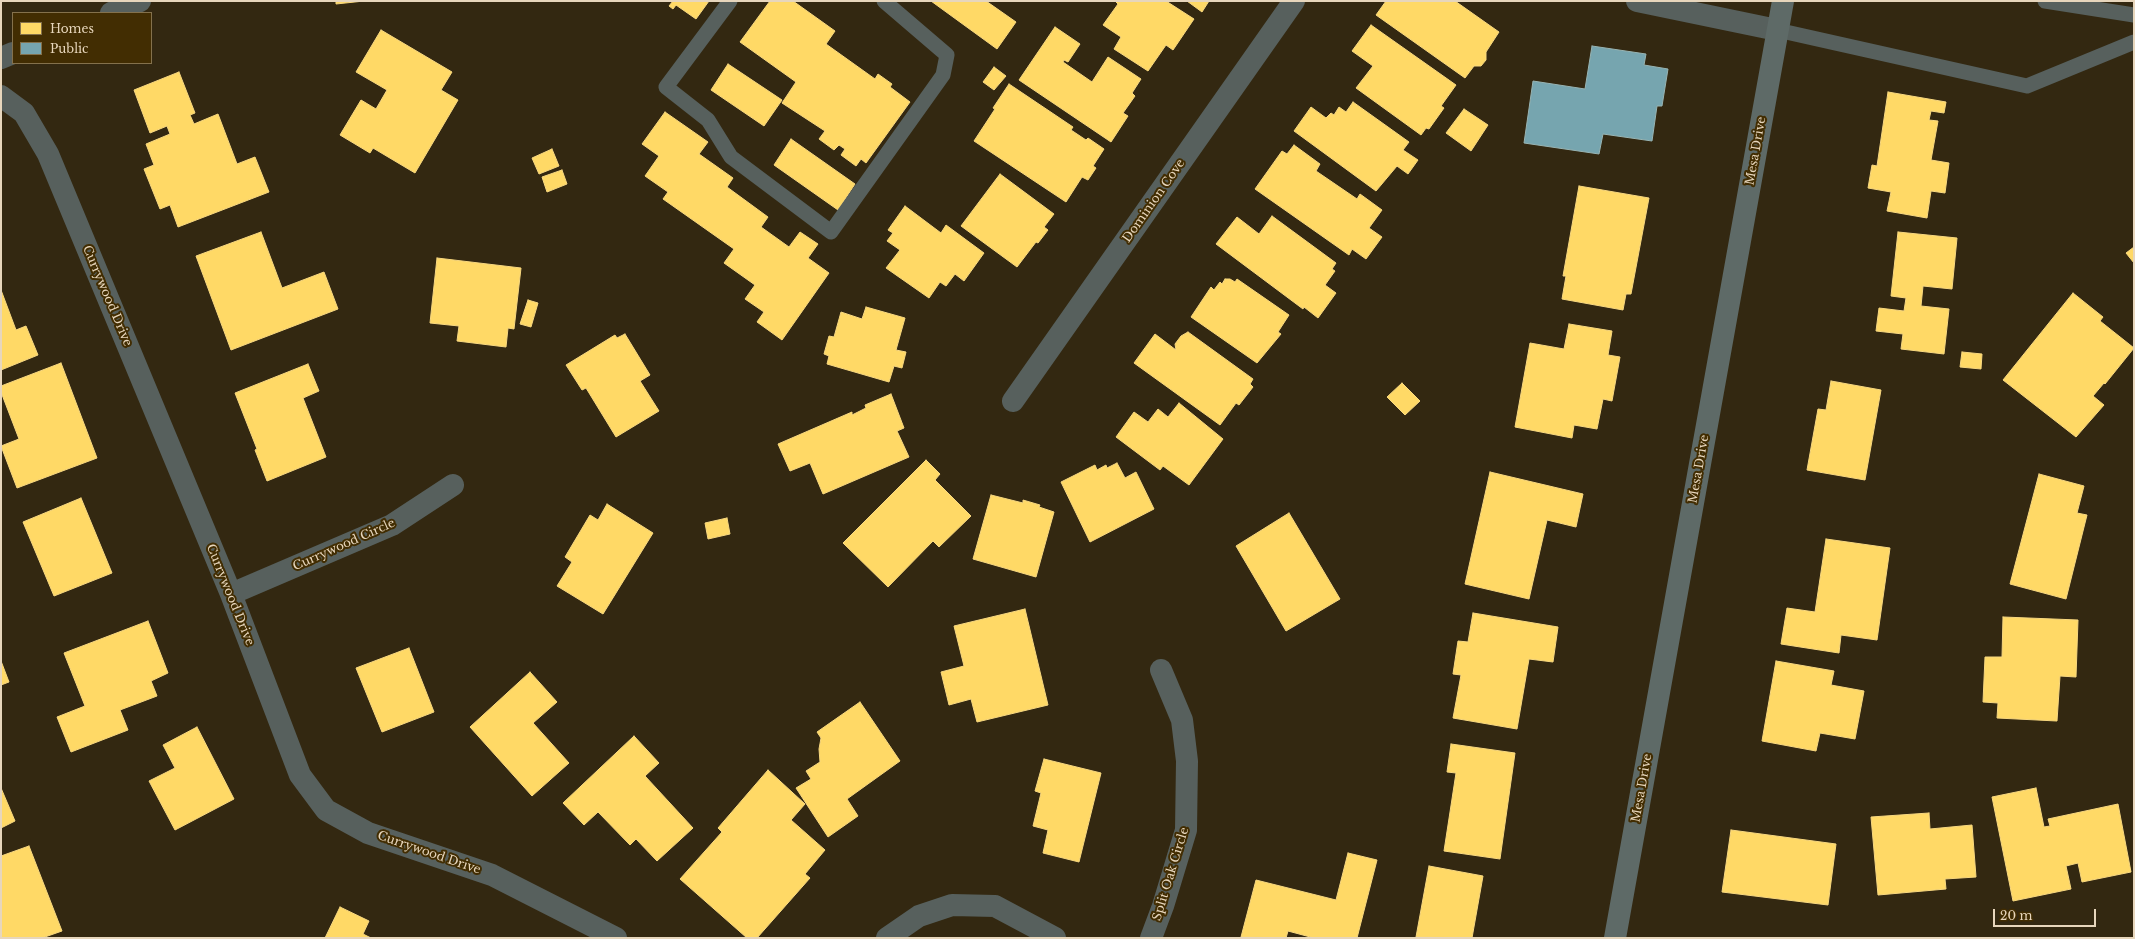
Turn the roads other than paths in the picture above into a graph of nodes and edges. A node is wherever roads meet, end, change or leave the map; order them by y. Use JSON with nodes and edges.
{"nodes":[{"id":1,"x":140,"y":1,"type":"edge"},
{"id":2,"x":730,"y":1,"type":"edge"},
{"id":3,"x":884,"y":1,"type":"edge"},
{"id":4,"x":1294,"y":1,"type":"edge"},
{"id":5,"x":1637,"y":1,"type":"edge"},
{"id":6,"x":1783,"y":1,"type":"edge"},
{"id":7,"x":2045,"y":1,"type":"edge"},
{"id":8,"x":113,"y":12,"type":"edge"},
{"id":9,"x":2134,"y":15,"type":"edge"},
{"id":10,"x":1777,"y":30,"type":"junction"},
{"id":11,"x":2134,"y":42,"type":"edge"},
{"id":12,"x":12,"y":53,"type":"edge"},
{"id":13,"x":1,"y":58,"type":"edge"},
{"id":14,"x":1,"y":96,"type":"edge"},
{"id":15,"x":1013,"y":401,"type":"dead end"},
{"id":16,"x":453,"y":485,"type":"dead end"},
{"id":17,"x":231,"y":594,"type":"junction"},
{"id":18,"x":1161,"y":670,"type":"dead end"},
{"id":19,"x":616,"y":938,"type":"edge"},
{"id":20,"x":887,"y":938,"type":"edge"},
{"id":21,"x":1055,"y":938,"type":"edge"},
{"id":22,"x":1151,"y":938,"type":"edge"},
{"id":23,"x":1615,"y":938,"type":"edge"}],
"edges":[{"from":1,"to":8,"type":"street"},
{"from":2,"to":3,"type":"lane"},
{"from":4,"to":15,"type":"street","name":"Dominion Cove"},
{"from":5,"to":10,"type":"street"},
{"from":6,"to":10,"type":"street","name":"Mesa Drive"},
{"from":7,"to":9,"type":"lane"},
{"from":10,"to":11,"type":"lane"},
{"from":10,"to":23,"type":"street","name":"Mesa Drive"},
{"from":12,"to":13,"type":"street"},
{"from":14,"to":17,"type":"street","name":"Currywood Drive"},
{"from":16,"to":17,"type":"street","name":"Currywood Circle"},
{"from":17,"to":19,"type":"street","name":"Currywood Drive"},
{"from":18,"to":22,"type":"street","name":"Split Oak Circle"},
{"from":20,"to":21,"type":"street"}]}
